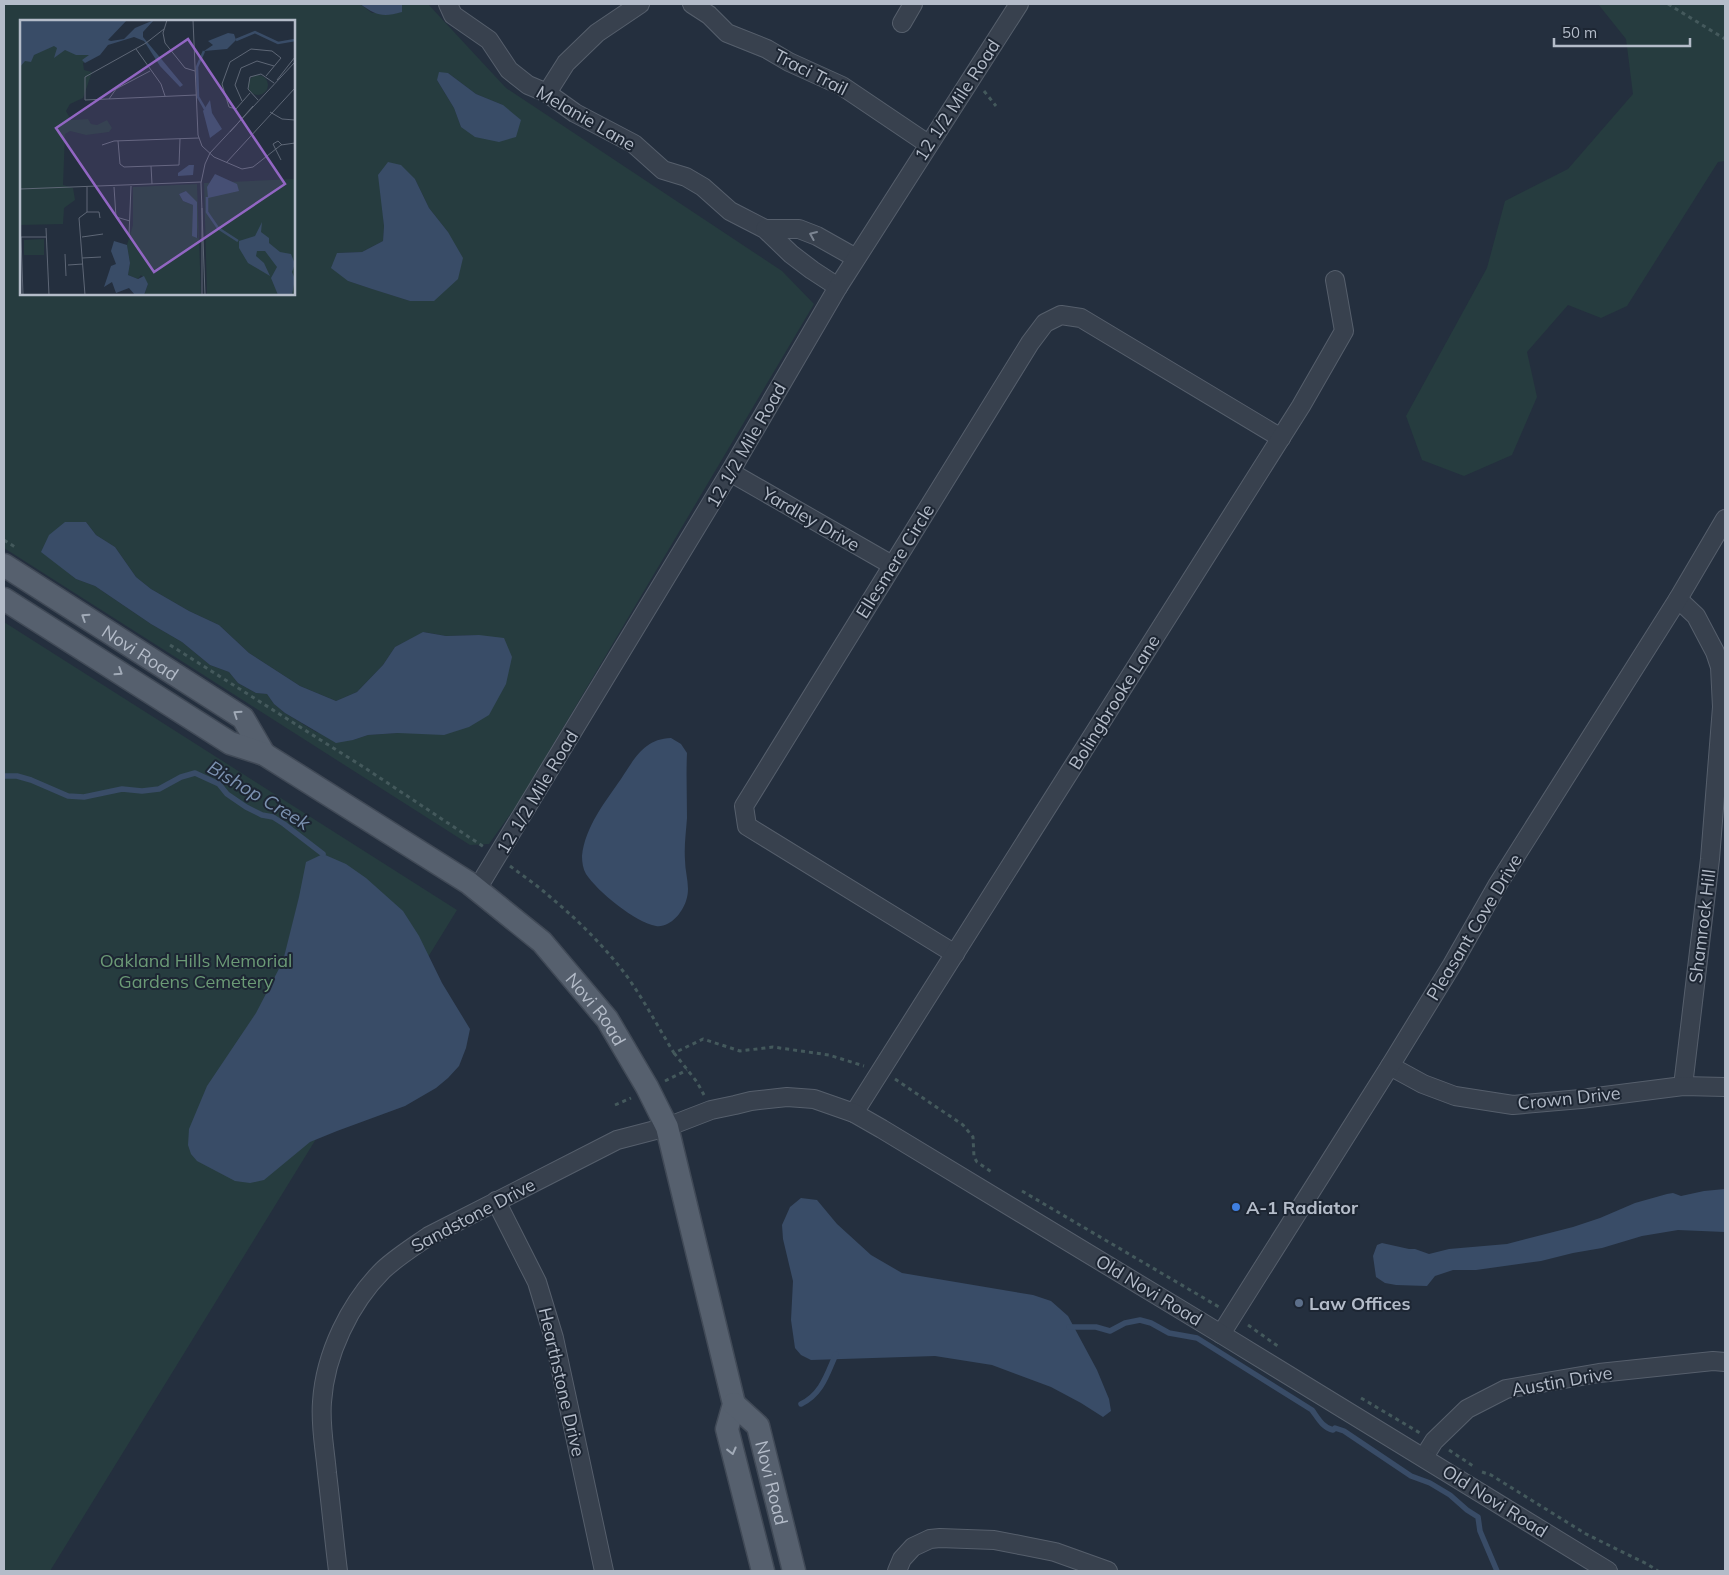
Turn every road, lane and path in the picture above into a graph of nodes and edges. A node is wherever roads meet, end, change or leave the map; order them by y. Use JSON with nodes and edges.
{"nodes":[{"id":1,"x":448,"y":4,"type":"edge"},
{"id":2,"x":640,"y":4,"type":"edge"},
{"id":3,"x":692,"y":4,"type":"edge"},
{"id":4,"x":913,"y":4,"type":"edge"},
{"id":5,"x":1019,"y":4,"type":"edge"},
{"id":6,"x":1668,"y":4,"type":"edge"},
{"id":7,"x":902,"y":23,"type":"dead end"},
{"id":8,"x":1725,"y":38,"type":"edge"},
{"id":9,"x":548,"y":93,"type":"junction"},
{"id":10,"x":928,"y":144,"type":"junction"},
{"id":11,"x":765,"y":229,"type":"junction"},
{"id":12,"x":856,"y":258,"type":"junction"},
{"id":13,"x":1335,"y":280,"type":"dead end"},
{"id":14,"x":838,"y":287,"type":"junction"},
{"id":15,"x":1280,"y":438,"type":"junction"},
{"id":16,"x":730,"y":472,"type":"junction"},
{"id":17,"x":1725,"y":519,"type":"edge"},
{"id":18,"x":4,"y":540,"type":"edge"},
{"id":19,"x":11,"y":557,"type":"edge"},
{"id":20,"x":892,"y":565,"type":"junction"},
{"id":21,"x":4,"y":599,"type":"edge"},
{"id":22,"x":1678,"y":599,"type":"junction"},
{"id":23,"x":167,"y":643,"type":"dead end"},
{"id":24,"x":264,"y":754,"type":"junction"},
{"id":25,"x":498,"y":856,"type":"junction"},
{"id":26,"x":477,"y":889,"type":"junction"},
{"id":27,"x":955,"y":954,"type":"junction"},
{"id":28,"x":674,"y":1053,"type":"junction"},
{"id":29,"x":1390,"y":1066,"type":"junction"},
{"id":30,"x":879,"y":1072,"type":"junction"},
{"id":31,"x":697,"y":1082,"type":"dead end"},
{"id":32,"x":1682,"y":1086,"type":"junction"},
{"id":33,"x":1725,"y":1087,"type":"edge"},
{"id":34,"x":854,"y":1113,"type":"junction"},
{"id":35,"x":667,"y":1127,"type":"junction"},
{"id":36,"x":995,"y":1174,"type":"dead end"},
{"id":37,"x":1020,"y":1189,"type":"dead end"},
{"id":38,"x":496,"y":1201,"type":"junction"},
{"id":39,"x":1233,"y":1315,"type":"junction"},
{"id":40,"x":1221,"y":1334,"type":"junction"},
{"id":41,"x":1287,"y":1352,"type":"dead end"},
{"id":42,"x":1725,"y":1362,"type":"edge"},
{"id":43,"x":1357,"y":1396,"type":"dead end"},
{"id":44,"x":734,"y":1404,"type":"junction"},
{"id":45,"x":1434,"y":1441,"type":"junction"},
{"id":46,"x":1424,"y":1457,"type":"junction"},
{"id":47,"x":1474,"y":1466,"type":"dead end"},
{"id":48,"x":1482,"y":1472,"type":"dead end"},
{"id":49,"x":338,"y":1571,"type":"edge"},
{"id":50,"x":604,"y":1571,"type":"edge"},
{"id":51,"x":763,"y":1571,"type":"edge"},
{"id":52,"x":794,"y":1571,"type":"edge"},
{"id":53,"x":896,"y":1571,"type":"edge"},
{"id":54,"x":1108,"y":1571,"type":"edge"},
{"id":55,"x":1608,"y":1571,"type":"edge"},
{"id":56,"x":1658,"y":1571,"type":"edge"}],
"edges":[{"from":1,"to":9,"type":"street","name":"Melanie Lane"},
{"from":2,"to":9,"type":"street"},
{"from":3,"to":10,"type":"street","name":"Traci Trail"},
{"from":4,"to":7,"type":"street"},
{"from":5,"to":10,"type":"street","name":"12 1/2 Mile Road"},
{"from":6,"to":8,"type":"path"},
{"from":9,"to":11,"type":"street","name":"Melanie Lane"},
{"from":10,"to":12,"type":"street","name":"12 1/2 Mile Road"},
{"from":12,"to":11,"type":"street","name":"Melanie Lane","one_way":true},
{"from":11,"to":14,"type":"street","name":"Melanie Lane"},
{"from":12,"to":14,"type":"street","name":"12 1/2 Mile Road"},
{"from":13,"to":15,"type":"street","name":"Bolingbrooke Lane"},
{"from":14,"to":16,"type":"street","name":"12 1/2 Mile Road"},
{"from":15,"to":20,"type":"street","name":"Ellesmere Circle"},
{"from":15,"to":27,"type":"street","name":"Bolingbrooke Lane"},
{"from":16,"to":20,"type":"street","name":"Yardley Drive"},
{"from":16,"to":25,"type":"street","name":"12 1/2 Mile Road"},
{"from":17,"to":22,"type":"street","name":"Pleasant Cove Drive"},
{"from":18,"to":19,"type":"path"},
{"from":24,"to":19,"type":"main road","name":"Novi Road","one_way":true},
{"from":20,"to":27,"type":"street","name":"Ellesmere Circle"},
{"from":21,"to":24,"type":"main road","name":"Novi Road","one_way":true},
{"from":22,"to":29,"type":"street","name":"Pleasant Cove Drive"},
{"from":22,"to":32,"type":"street","name":"Shamrock Hill"},
{"from":23,"to":25,"type":"path"},
{"from":24,"to":26,"type":"main road","name":"Novi Road"},
{"from":25,"to":26,"type":"street","name":"12 1/2 Mile Road"},
{"from":25,"to":28,"type":"path"},
{"from":26,"to":35,"type":"main road","name":"Novi Road"},
{"from":27,"to":30,"type":"street","name":"Bolingbrooke Lane"},
{"from":28,"to":30,"type":"path"},
{"from":28,"to":31,"type":"path"},
{"from":29,"to":32,"type":"street","name":"Crown Drive"},
{"from":29,"to":39,"type":"street","name":"Pleasant Cove Drive"},
{"from":30,"to":34,"type":"street","name":"Bolingbrooke Lane"},
{"from":30,"to":36,"type":"path"},
{"from":32,"to":33,"type":"street","name":"Crown Drive"},
{"from":34,"to":35,"type":"street","name":"Old Novi Road"},
{"from":34,"to":40,"type":"street","name":"Old Novi Road"},
{"from":35,"to":38,"type":"street","name":"Sandstone Drive"},
{"from":35,"to":44,"type":"main road","name":"Novi Road"},
{"from":37,"to":39,"type":"path"},
{"from":38,"to":49,"type":"street","name":"Sandstone Drive"},
{"from":38,"to":50,"type":"street","name":"Hearthstone Drive"},
{"from":39,"to":40,"type":"street","name":"Pleasant Cove Drive"},
{"from":39,"to":41,"type":"path"},
{"from":40,"to":46,"type":"street","name":"Old Novi Road"},
{"from":42,"to":45,"type":"street","name":"Austin Drive"},
{"from":43,"to":45,"type":"path"},
{"from":44,"to":51,"type":"main road","name":"Novi Road","one_way":true},
{"from":44,"to":52,"type":"main road","name":"Novi Road"},
{"from":45,"to":46,"type":"street","name":"Austin Drive"},
{"from":45,"to":47,"type":"path"},
{"from":46,"to":55,"type":"street","name":"Old Novi Road"},
{"from":48,"to":56,"type":"path"},
{"from":53,"to":54,"type":"street"}]}
